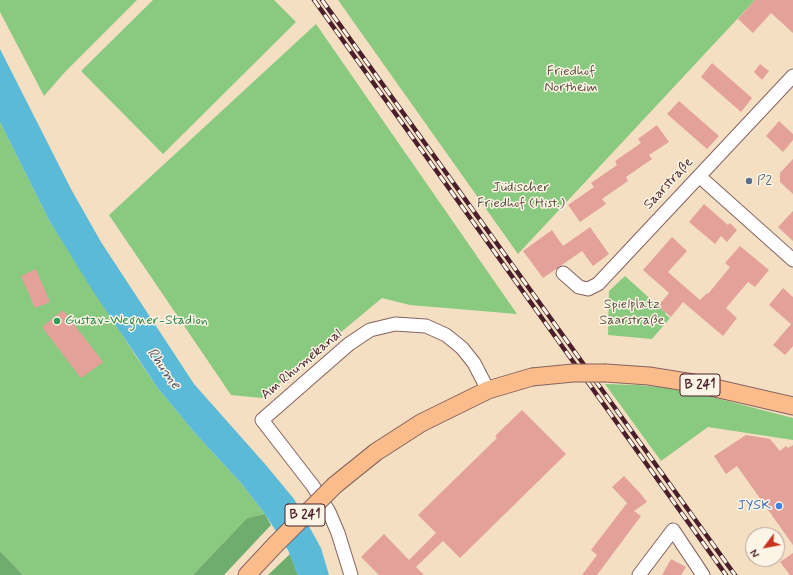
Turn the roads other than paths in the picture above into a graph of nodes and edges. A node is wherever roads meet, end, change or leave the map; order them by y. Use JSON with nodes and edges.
{"nodes":[{"id":1,"x":793,"y":76,"type":"edge"},
{"id":2,"x":699,"y":176,"type":"junction"},
{"id":3,"x":793,"y":260,"type":"edge"},
{"id":4,"x":563,"y":273,"type":"dead end"},
{"id":5,"x":488,"y":390,"type":"junction"},
{"id":6,"x":793,"y":406,"type":"edge"},
{"id":7,"x":247,"y":575,"type":"edge"},
{"id":8,"x":351,"y":575,"type":"edge"},
{"id":9,"x":639,"y":575,"type":"edge"},
{"id":10,"x":703,"y":575,"type":"edge"}],
"edges":[{"from":1,"to":2,"type":"street","name":"Saarstraße"},
{"from":2,"to":3,"type":"street"},
{"from":2,"to":4,"type":"street","name":"Saarstraße"},
{"from":5,"to":6,"type":"main road","number":"B 241","bridge":true},
{"from":5,"to":7,"type":"main road","number":"B 241","bridge":true},
{"from":5,"to":8,"type":"street","name":"Am Rhumekanal"},
{"from":9,"to":10,"type":"street"}]}
